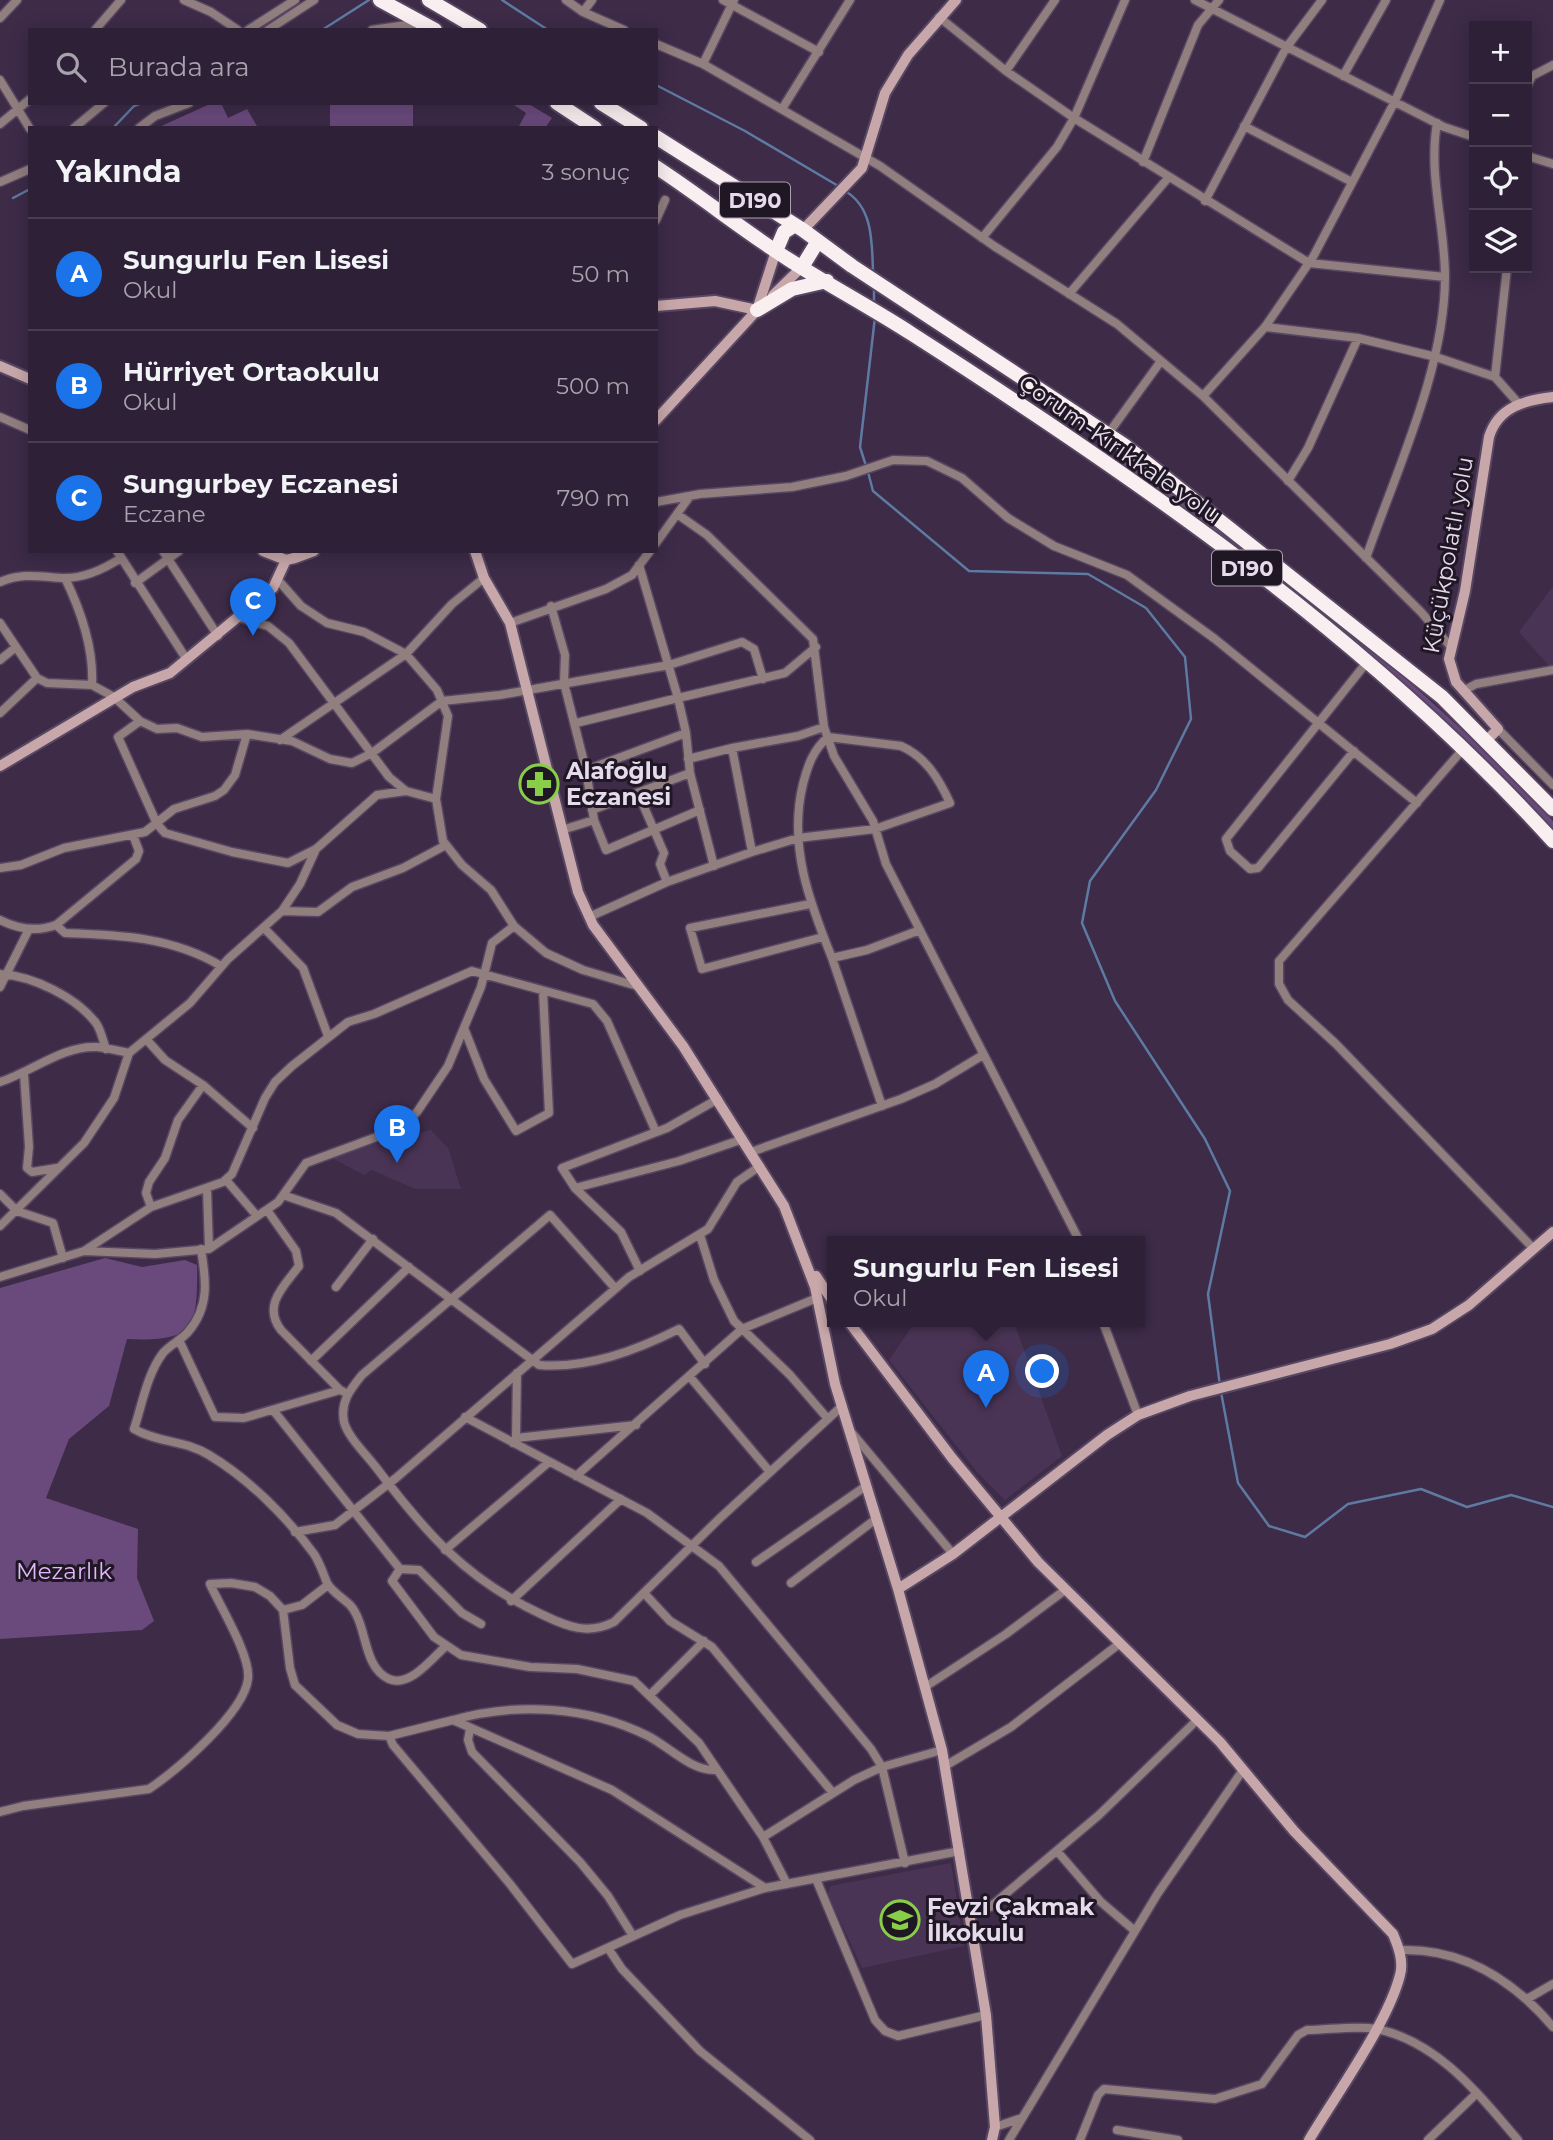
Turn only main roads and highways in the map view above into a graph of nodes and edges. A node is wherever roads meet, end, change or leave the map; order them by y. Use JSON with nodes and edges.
{"nodes":[{"id":1,"x":380,"y":0,"type":"edge"},
{"id":2,"x":429,"y":0,"type":"edge"},
{"id":3,"x":429,"y":26,"type":"edge"},
{"id":4,"x":477,"y":28,"type":"edge"},
{"id":5,"x":560,"y":105,"type":"edge"},
{"id":6,"x":604,"y":105,"type":"edge"},
{"id":7,"x":592,"y":126,"type":"edge"},
{"id":8,"x":638,"y":126,"type":"edge"},
{"id":9,"x":658,"y":138,"type":"edge"},
{"id":10,"x":658,"y":168,"type":"edge"},
{"id":11,"x":799,"y":227,"type":"junction"},
{"id":12,"x":818,"y":241,"type":"junction"},
{"id":13,"x":776,"y":251,"type":"junction"},
{"id":14,"x":802,"y":267,"type":"junction"},
{"id":15,"x":833,"y":284,"type":"junction"},
{"id":16,"x":757,"y":310,"type":"road end"},
{"id":17,"x":1553,"y":809,"type":"edge"},
{"id":18,"x":1553,"y":841,"type":"edge"}],
"edges":[{"from":1,"to":3,"type":"highway"},
{"from":2,"to":4,"type":"highway"},
{"from":5,"to":7,"type":"highway"},
{"from":6,"to":8,"type":"highway"},
{"from":9,"to":11,"type":"highway","name":"Çorum-Kırıkkale yolu","number":"D190"},
{"from":10,"to":13,"type":"highway","name":"Çorum-Kırıkkale yolu","number":"D190"},
{"from":11,"to":12,"type":"highway","name":"Çorum-Kırıkkale yolu","number":"D190"},
{"from":11,"to":13,"type":"highway"},
{"from":12,"to":14,"type":"highway"},
{"from":12,"to":17,"type":"highway","name":"Çorum-Kırıkkale yolu","number":"D190"},
{"from":13,"to":14,"type":"highway","name":"Çorum-Kırıkkale yolu","number":"D190"},
{"from":14,"to":15,"type":"highway","name":"Çorum-Kırıkkale yolu","number":"D190"},
{"from":15,"to":16,"type":"highway"},
{"from":15,"to":18,"type":"highway","name":"Çorum-Kırıkkale yolu","number":"D190"}]}
